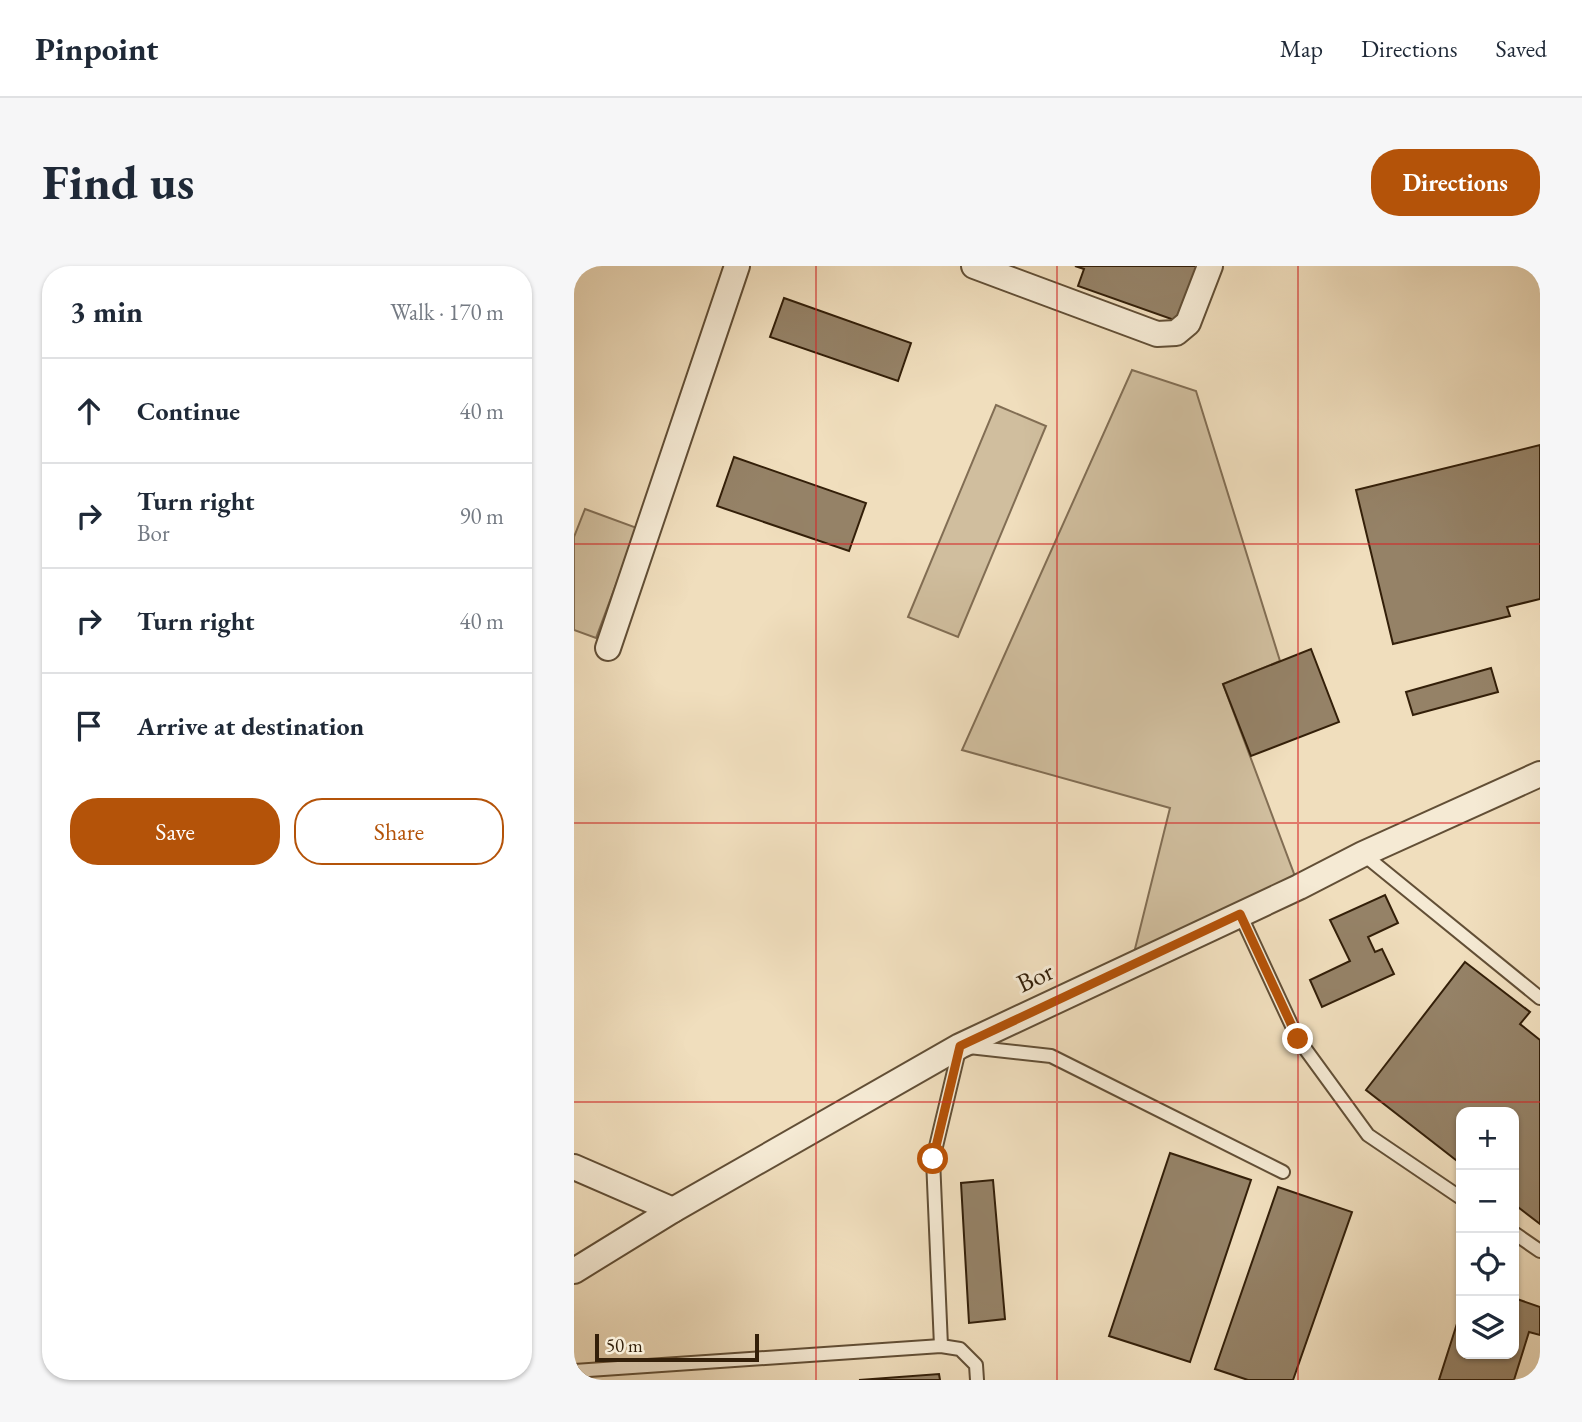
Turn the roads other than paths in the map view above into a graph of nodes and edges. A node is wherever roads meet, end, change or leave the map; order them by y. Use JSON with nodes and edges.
{"nodes":[{"id":1,"x":737,"y":266,"type":"edge"},
{"id":2,"x":975,"y":266,"type":"edge"},
{"id":3,"x":1210,"y":266,"type":"edge"},
{"id":4,"x":608,"y":648,"type":"dead end"},
{"id":5,"x":1540,"y":774,"type":"edge"},
{"id":6,"x":1363,"y":855,"type":"junction"},
{"id":7,"x":1240,"y":914,"type":"junction"},
{"id":8,"x":1540,"y":998,"type":"edge"},
{"id":9,"x":960,"y":1046,"type":"junction"},
{"id":10,"x":574,"y":1167,"type":"edge"},
{"id":11,"x":1283,"y":1172,"type":"dead end"},
{"id":12,"x":1456,"y":1195,"type":"edge"},
{"id":13,"x":673,"y":1210,"type":"junction"},
{"id":14,"x":1519,"y":1236,"type":"edge"},
{"id":15,"x":1540,"y":1251,"type":"edge"},
{"id":16,"x":574,"y":1271,"type":"edge"},
{"id":17,"x":942,"y":1346,"type":"junction"},
{"id":18,"x":574,"y":1371,"type":"edge"},
{"id":19,"x":977,"y":1380,"type":"edge"}],
"edges":[{"from":1,"to":4,"type":"street"},
{"from":2,"to":3,"type":"street"},
{"from":5,"to":6,"type":"street","name":"Bor"},
{"from":6,"to":7,"type":"street","name":"Bor"},
{"from":6,"to":8,"type":"lane"},
{"from":7,"to":9,"type":"street","name":"Bor"},
{"from":7,"to":12,"type":"lane"},
{"from":9,"to":11,"type":"lane"},
{"from":9,"to":13,"type":"street","name":"Bor"},
{"from":9,"to":17,"type":"lane"},
{"from":10,"to":13,"type":"street"},
{"from":13,"to":16,"type":"street","name":"Bor"},
{"from":14,"to":15,"type":"lane"},
{"from":17,"to":18,"type":"lane"},
{"from":17,"to":19,"type":"lane"}]}
